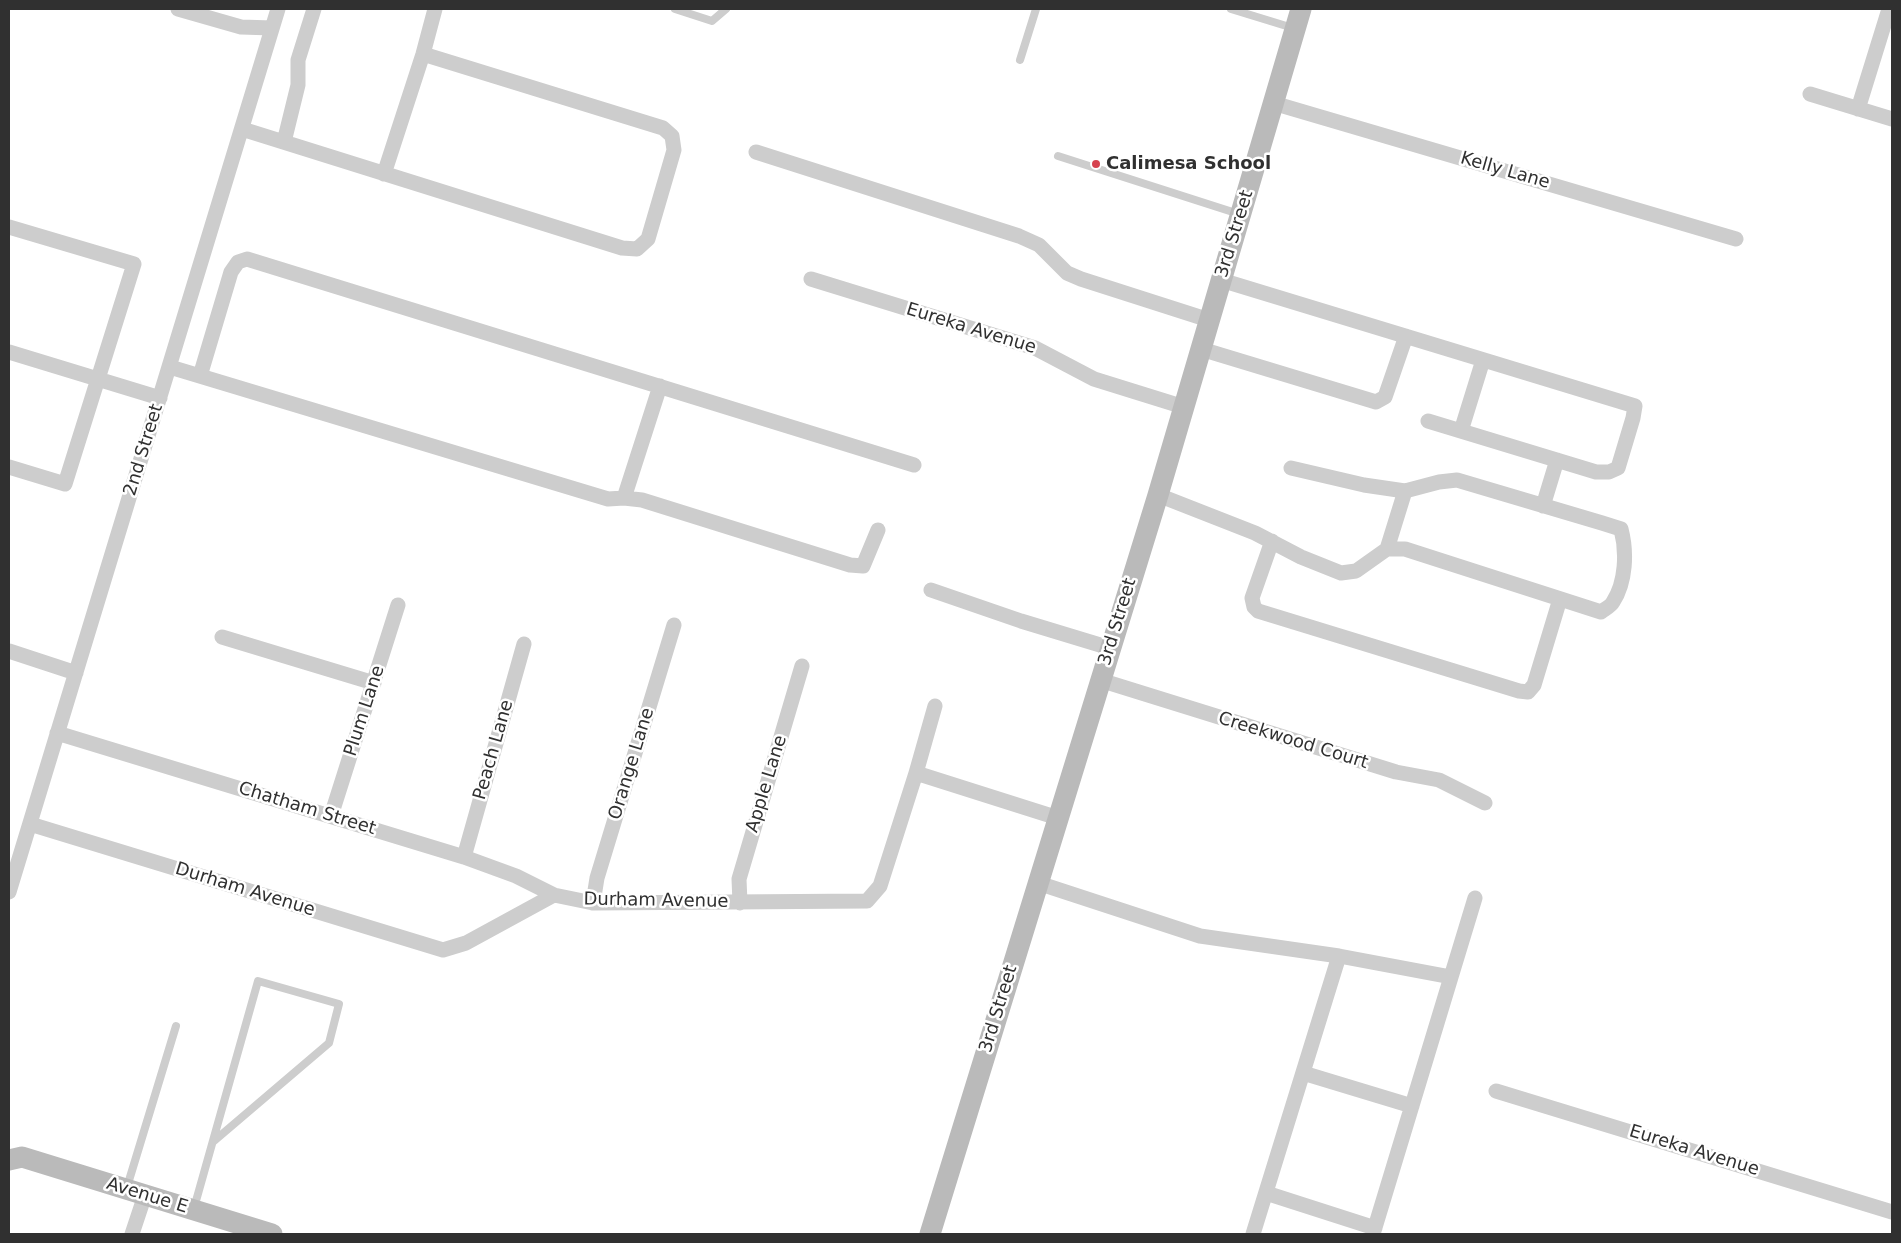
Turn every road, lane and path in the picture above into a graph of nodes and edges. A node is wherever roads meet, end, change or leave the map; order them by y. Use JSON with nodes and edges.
{"nodes":[{"id":1,"x":178,"y":9,"type":"edge"},
{"id":2,"x":278,"y":9,"type":"edge"},
{"id":3,"x":314,"y":9,"type":"edge"},
{"id":4,"x":435,"y":9,"type":"edge"},
{"id":5,"x":676,"y":9,"type":"edge"},
{"id":6,"x":726,"y":9,"type":"edge"},
{"id":7,"x":1036,"y":9,"type":"edge"},
{"id":8,"x":1231,"y":9,"type":"edge"},
{"id":9,"x":1301,"y":9,"type":"edge"},
{"id":10,"x":1889,"y":9,"type":"edge"},
{"id":11,"x":272,"y":28,"type":"junction"},
{"id":12,"x":1294,"y":29,"type":"junction"},
{"id":13,"x":423,"y":54,"type":"junction"},
{"id":14,"x":1020,"y":60,"type":"dead end"},
{"id":15,"x":1810,"y":94,"type":"dead end"},
{"id":16,"x":1273,"y":103,"type":"junction"},
{"id":17,"x":1858,"y":109,"type":"junction"},
{"id":18,"x":1892,"y":119,"type":"edge"},
{"id":19,"x":242,"y":129,"type":"junction"},
{"id":20,"x":284,"y":142,"type":"junction"},
{"id":21,"x":756,"y":152,"type":"dead end"},
{"id":22,"x":1058,"y":156,"type":"dead end"},
{"id":23,"x":384,"y":174,"type":"junction"},
{"id":24,"x":1241,"y":214,"type":"junction"},
{"id":25,"x":9,"y":227,"type":"edge"},
{"id":26,"x":1736,"y":239,"type":"dead end"},
{"id":27,"x":811,"y":279,"type":"dead end"},
{"id":28,"x":1221,"y":280,"type":"junction"},
{"id":29,"x":1209,"y":320,"type":"junction"},
{"id":30,"x":1406,"y":336,"type":"junction"},
{"id":31,"x":1201,"y":349,"type":"junction"},
{"id":32,"x":9,"y":352,"type":"edge"},
{"id":33,"x":1483,"y":360,"type":"junction"},
{"id":34,"x":170,"y":367,"type":"junction"},
{"id":35,"x":200,"y":376,"type":"junction"},
{"id":36,"x":99,"y":379,"type":"junction"},
{"id":37,"x":660,"y":386,"type":"junction"},
{"id":38,"x":160,"y":398,"type":"junction"},
{"id":39,"x":1184,"y":407,"type":"junction"},
{"id":40,"x":1428,"y":421,"type":"dead end"},
{"id":41,"x":1461,"y":432,"type":"junction"},
{"id":42,"x":1558,"y":460,"type":"junction"},
{"id":43,"x":914,"y":465,"type":"dead end"},
{"id":44,"x":9,"y":467,"type":"edge"},
{"id":45,"x":1291,"y":468,"type":"dead end"},
{"id":46,"x":1405,"y":491,"type":"junction"},
{"id":47,"x":1158,"y":494,"type":"junction"},
{"id":48,"x":624,"y":498,"type":"junction"},
{"id":49,"x":1543,"y":506,"type":"junction"},
{"id":50,"x":878,"y":530,"type":"dead end"},
{"id":51,"x":1272,"y":541,"type":"junction"},
{"id":52,"x":1387,"y":549,"type":"junction"},
{"id":53,"x":931,"y":590,"type":"dead end"},
{"id":54,"x":1560,"y":599,"type":"junction"},
{"id":55,"x":398,"y":605,"type":"dead end"},
{"id":56,"x":674,"y":626,"type":"dead end"},
{"id":57,"x":222,"y":637,"type":"dead end"},
{"id":58,"x":524,"y":644,"type":"dead end"},
{"id":59,"x":1110,"y":648,"type":"junction"},
{"id":60,"x":9,"y":651,"type":"edge"},
{"id":61,"x":802,"y":666,"type":"dead end"},
{"id":62,"x":76,"y":673,"type":"junction"},
{"id":63,"x":1100,"y":680,"type":"junction"},
{"id":64,"x":374,"y":683,"type":"junction"},
{"id":65,"x":935,"y":706,"type":"dead end"},
{"id":66,"x":58,"y":733,"type":"junction"},
{"id":67,"x":916,"y":773,"type":"junction"},
{"id":68,"x":1485,"y":803,"type":"dead end"},
{"id":69,"x":332,"y":816,"type":"junction"},
{"id":70,"x":1058,"y":818,"type":"junction"},
{"id":71,"x":30,"y":824,"type":"junction"},
{"id":72,"x":464,"y":857,"type":"junction"},
{"id":73,"x":1038,"y":883,"type":"junction"},
{"id":74,"x":9,"y":892,"type":"edge"},
{"id":75,"x":554,"y":895,"type":"junction"},
{"id":76,"x":1475,"y":898,"type":"dead end"},
{"id":77,"x":740,"y":903,"type":"junction"},
{"id":78,"x":593,"y":904,"type":"junction"},
{"id":79,"x":1339,"y":956,"type":"junction"},
{"id":80,"x":1451,"y":978,"type":"junction"},
{"id":81,"x":176,"y":1026,"type":"dead end"},
{"id":82,"x":1303,"y":1073,"type":"junction"},
{"id":83,"x":1496,"y":1091,"type":"dead end"},
{"id":84,"x":1412,"y":1106,"type":"junction"},
{"id":85,"x":214,"y":1141,"type":"junction"},
{"id":86,"x":13,"y":1154,"type":"edge"},
{"id":87,"x":136,"y":1192,"type":"junction"},
{"id":88,"x":1266,"y":1193,"type":"junction"},
{"id":89,"x":193,"y":1210,"type":"junction"},
{"id":90,"x":1892,"y":1212,"type":"edge"},
{"id":91,"x":1374,"y":1231,"type":"edge"},
{"id":92,"x":132,"y":1234,"type":"edge"},
{"id":93,"x":272,"y":1234,"type":"edge"},
{"id":94,"x":930,"y":1234,"type":"edge"},
{"id":95,"x":1253,"y":1234,"type":"edge"}],
"edges":[{"from":1,"to":11,"type":"street"},
{"from":2,"to":11,"type":"street","name":"2nd Street"},
{"from":3,"to":20,"type":"street"},
{"from":4,"to":13,"type":"street"},
{"from":5,"to":6,"type":"lane"},
{"from":7,"to":14,"type":"lane"},
{"from":8,"to":12,"type":"lane"},
{"from":9,"to":12,"type":"street","name":"3rd Street"},
{"from":10,"to":17,"type":"street"},
{"from":11,"to":19,"type":"street","name":"2nd Street"},
{"from":12,"to":16,"type":"street","name":"3rd Street"},
{"from":13,"to":23,"type":"street"},
{"from":13,"to":23,"type":"street"},
{"from":15,"to":17,"type":"street"},
{"from":16,"to":24,"type":"street","name":"3rd Street"},
{"from":16,"to":26,"type":"street","name":"Kelly Lane"},
{"from":17,"to":18,"type":"street"},
{"from":19,"to":20,"type":"street"},
{"from":19,"to":34,"type":"street","name":"2nd Street"},
{"from":20,"to":23,"type":"street"},
{"from":21,"to":29,"type":"street"},
{"from":22,"to":24,"type":"lane"},
{"from":24,"to":28,"type":"street","name":"3rd Street"},
{"from":25,"to":36,"type":"street"},
{"from":27,"to":39,"type":"street","name":"Eureka Avenue"},
{"from":28,"to":29,"type":"street","name":"3rd Street"},
{"from":28,"to":30,"type":"street"},
{"from":29,"to":31,"type":"street","name":"3rd Street"},
{"from":30,"to":31,"type":"street"},
{"from":30,"to":33,"type":"street"},
{"from":31,"to":39,"type":"street","name":"3rd Street"},
{"from":32,"to":36,"type":"street"},
{"from":33,"to":41,"type":"street"},
{"from":33,"to":42,"type":"street"},
{"from":34,"to":35,"type":"street"},
{"from":34,"to":38,"type":"street","name":"2nd Street"},
{"from":35,"to":37,"type":"street"},
{"from":35,"to":48,"type":"street"},
{"from":36,"to":38,"type":"street"},
{"from":36,"to":44,"type":"street"},
{"from":37,"to":43,"type":"street"},
{"from":37,"to":48,"type":"street"},
{"from":38,"to":62,"type":"street","name":"2nd Street"},
{"from":39,"to":47,"type":"street","name":"3rd Street"},
{"from":40,"to":41,"type":"street"},
{"from":41,"to":42,"type":"street"},
{"from":42,"to":49,"type":"street"},
{"from":45,"to":46,"type":"street"},
{"from":46,"to":49,"type":"street"},
{"from":46,"to":52,"type":"street"},
{"from":47,"to":51,"type":"street"},
{"from":47,"to":59,"type":"street","name":"3rd Street"},
{"from":48,"to":50,"type":"street"},
{"from":49,"to":54,"type":"street"},
{"from":51,"to":52,"type":"street"},
{"from":51,"to":54,"type":"street"},
{"from":52,"to":54,"type":"street"},
{"from":53,"to":59,"type":"street"},
{"from":55,"to":64,"type":"street","name":"Plum Lane"},
{"from":56,"to":78,"type":"street","name":"Orange Lane"},
{"from":57,"to":64,"type":"street"},
{"from":58,"to":72,"type":"street","name":"Peach Lane"},
{"from":59,"to":63,"type":"street","name":"3rd Street"},
{"from":60,"to":62,"type":"street"},
{"from":61,"to":77,"type":"street","name":"Apple Lane"},
{"from":62,"to":66,"type":"street","name":"2nd Street"},
{"from":63,"to":68,"type":"street","name":"Creekwood Court"},
{"from":63,"to":70,"type":"street","name":"3rd Street"},
{"from":64,"to":69,"type":"street","name":"Plum Lane"},
{"from":65,"to":67,"type":"street","name":"Durham Avenue"},
{"from":66,"to":69,"type":"street","name":"Chatham Street"},
{"from":66,"to":71,"type":"street","name":"2nd Street"},
{"from":67,"to":70,"type":"street"},
{"from":67,"to":77,"type":"street","name":"Durham Avenue"},
{"from":69,"to":72,"type":"street","name":"Chatham Street"},
{"from":70,"to":73,"type":"street","name":"3rd Street"},
{"from":71,"to":74,"type":"street","name":"2nd Street"},
{"from":71,"to":75,"type":"street","name":"Durham Avenue"},
{"from":72,"to":75,"type":"street","name":"Chatham Street"},
{"from":73,"to":79,"type":"street"},
{"from":73,"to":94,"type":"street","name":"3rd Street"},
{"from":75,"to":78,"type":"street","name":"Durham Avenue"},
{"from":76,"to":80,"type":"street"},
{"from":77,"to":78,"type":"street","name":"Durham Avenue"},
{"from":79,"to":80,"type":"street"},
{"from":79,"to":82,"type":"street"},
{"from":80,"to":84,"type":"street"},
{"from":81,"to":87,"type":"lane"},
{"from":82,"to":84,"type":"street"},
{"from":82,"to":88,"type":"street"},
{"from":83,"to":90,"type":"street","name":"Eureka Avenue"},
{"from":84,"to":91,"type":"street"},
{"from":85,"to":85,"type":"lane"},
{"from":85,"to":89,"type":"lane"},
{"from":86,"to":87,"type":"street","name":"Avenue E"},
{"from":87,"to":89,"type":"street","name":"Avenue E"},
{"from":87,"to":92,"type":"street"},
{"from":88,"to":91,"type":"street"},
{"from":88,"to":95,"type":"street"},
{"from":89,"to":93,"type":"street","name":"Avenue E"}]}
